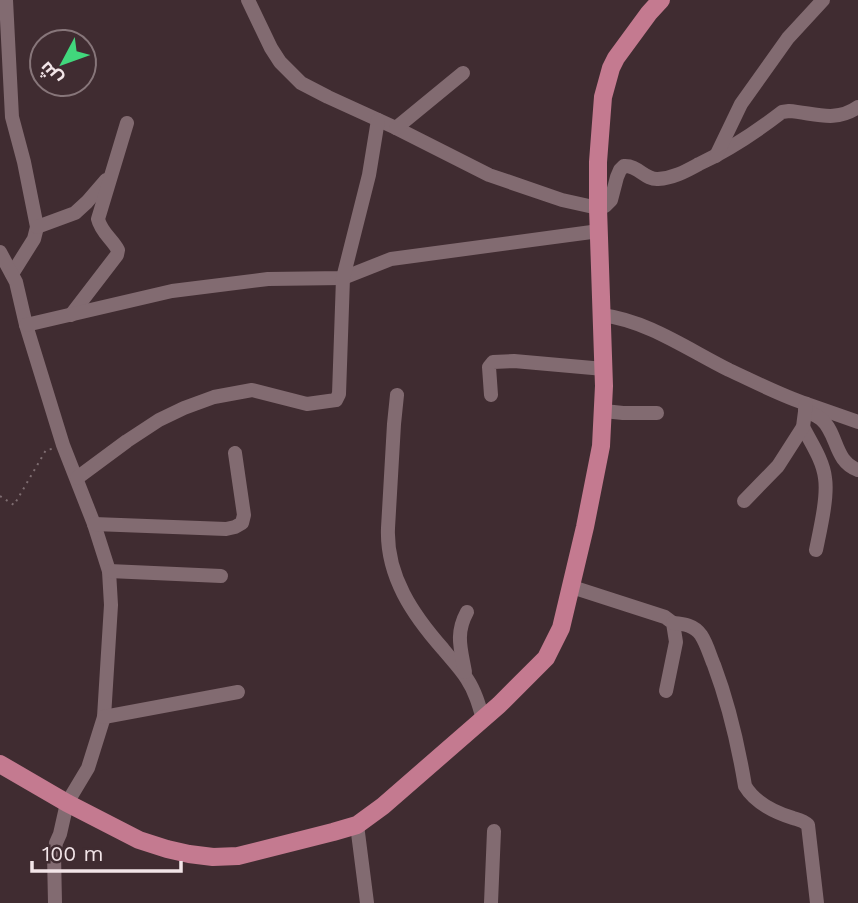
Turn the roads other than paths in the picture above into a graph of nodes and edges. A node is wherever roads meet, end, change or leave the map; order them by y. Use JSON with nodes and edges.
{"nodes":[{"id":1,"x":6,"y":0,"type":"edge"},
{"id":2,"x":248,"y":0,"type":"edge"},
{"id":3,"x":661,"y":0,"type":"edge"},
{"id":4,"x":823,"y":0,"type":"edge"},
{"id":5,"x":463,"y":73,"type":"dead end"},
{"id":6,"x":858,"y":107,"type":"edge"},
{"id":7,"x":378,"y":120,"type":"junction"},
{"id":8,"x":127,"y":123,"type":"dead end"},
{"id":9,"x":396,"y":128,"type":"junction"},
{"id":10,"x":716,"y":156,"type":"junction"},
{"id":11,"x":111,"y":175,"type":"junction"},
{"id":12,"x":598,"y":208,"type":"junction"},
{"id":13,"x":37,"y":227,"type":"junction"},
{"id":14,"x":599,"y":231,"type":"junction"},
{"id":15,"x":0,"y":252,"type":"edge"},
{"id":16,"x":12,"y":274,"type":"junction"},
{"id":17,"x":343,"y":278,"type":"junction"},
{"id":18,"x":602,"y":314,"type":"junction"},
{"id":19,"x":71,"y":315,"type":"junction"},
{"id":20,"x":26,"y":325,"type":"junction"},
{"id":21,"x":604,"y":369,"type":"junction"},
{"id":22,"x":397,"y":395,"type":"dead end"},
{"id":23,"x":491,"y":395,"type":"dead end"},
{"id":24,"x":806,"y":407,"type":"junction"},
{"id":25,"x":604,"y":411,"type":"junction"},
{"id":26,"x":657,"y":413,"type":"dead end"},
{"id":27,"x":858,"y":422,"type":"edge"},
{"id":28,"x":803,"y":427,"type":"junction"},
{"id":29,"x":235,"y":453,"type":"dead end"},
{"id":30,"x":858,"y":470,"type":"edge"},
{"id":31,"x":77,"y":478,"type":"junction"},
{"id":32,"x":744,"y":501,"type":"dead end"},
{"id":33,"x":94,"y":524,"type":"junction"},
{"id":34,"x":816,"y":550,"type":"dead end"},
{"id":35,"x":109,"y":571,"type":"junction"},
{"id":36,"x":221,"y":576,"type":"dead end"},
{"id":37,"x":572,"y":587,"type":"junction"},
{"id":38,"x":467,"y":612,"type":"dead end"},
{"id":39,"x":673,"y":623,"type":"junction"},
{"id":40,"x":466,"y":677,"type":"junction"},
{"id":41,"x":666,"y":691,"type":"dead end"},
{"id":42,"x":238,"y":692,"type":"dead end"},
{"id":43,"x":104,"y":717,"type":"junction"},
{"id":44,"x":483,"y":719,"type":"junction"},
{"id":45,"x":0,"y":764,"type":"edge"},
{"id":46,"x":66,"y":803,"type":"junction"},
{"id":47,"x":357,"y":825,"type":"junction"},
{"id":48,"x":494,"y":831,"type":"dead end"},
{"id":49,"x":55,"y":903,"type":"edge"},
{"id":50,"x":367,"y":903,"type":"edge"},
{"id":51,"x":491,"y":903,"type":"edge"},
{"id":52,"x":817,"y":903,"type":"edge"}],
"edges":[{"from":1,"to":13,"type":"street"},
{"from":2,"to":7,"type":"street"},
{"from":3,"to":12,"type":"main road"},
{"from":4,"to":10,"type":"street"},
{"from":5,"to":9,"type":"street"},
{"from":6,"to":10,"type":"street"},
{"from":7,"to":9,"type":"street"},
{"from":7,"to":17,"type":"street"},
{"from":8,"to":11,"type":"street"},
{"from":9,"to":12,"type":"street"},
{"from":10,"to":12,"type":"street"},
{"from":11,"to":13,"type":"street"},
{"from":11,"to":19,"type":"street"},
{"from":12,"to":14,"type":"main road"},
{"from":13,"to":16,"type":"street"},
{"from":14,"to":17,"type":"street"},
{"from":14,"to":18,"type":"main road"},
{"from":15,"to":16,"type":"street"},
{"from":16,"to":20,"type":"street"},
{"from":17,"to":19,"type":"street"},
{"from":17,"to":31,"type":"street"},
{"from":18,"to":21,"type":"main road"},
{"from":18,"to":24,"type":"street"},
{"from":19,"to":20,"type":"street"},
{"from":20,"to":31,"type":"street"},
{"from":21,"to":23,"type":"street"},
{"from":21,"to":25,"type":"main road"},
{"from":22,"to":40,"type":"street"},
{"from":24,"to":27,"type":"street"},
{"from":24,"to":28,"type":"street"},
{"from":24,"to":30,"type":"street"},
{"from":25,"to":26,"type":"street"},
{"from":25,"to":37,"type":"main road"},
{"from":28,"to":32,"type":"street"},
{"from":28,"to":34,"type":"street"},
{"from":29,"to":33,"type":"street"},
{"from":31,"to":33,"type":"street"},
{"from":33,"to":35,"type":"street"},
{"from":35,"to":36,"type":"street"},
{"from":35,"to":43,"type":"street"},
{"from":37,"to":39,"type":"street"},
{"from":37,"to":44,"type":"main road"},
{"from":38,"to":40,"type":"street"},
{"from":39,"to":41,"type":"street"},
{"from":39,"to":52,"type":"street"},
{"from":40,"to":44,"type":"street"},
{"from":42,"to":43,"type":"street"},
{"from":43,"to":46,"type":"street"},
{"from":44,"to":47,"type":"main road"},
{"from":45,"to":46,"type":"main road"},
{"from":46,"to":47,"type":"main road"},
{"from":46,"to":49,"type":"street"},
{"from":47,"to":50,"type":"street"},
{"from":48,"to":51,"type":"street"}]}
